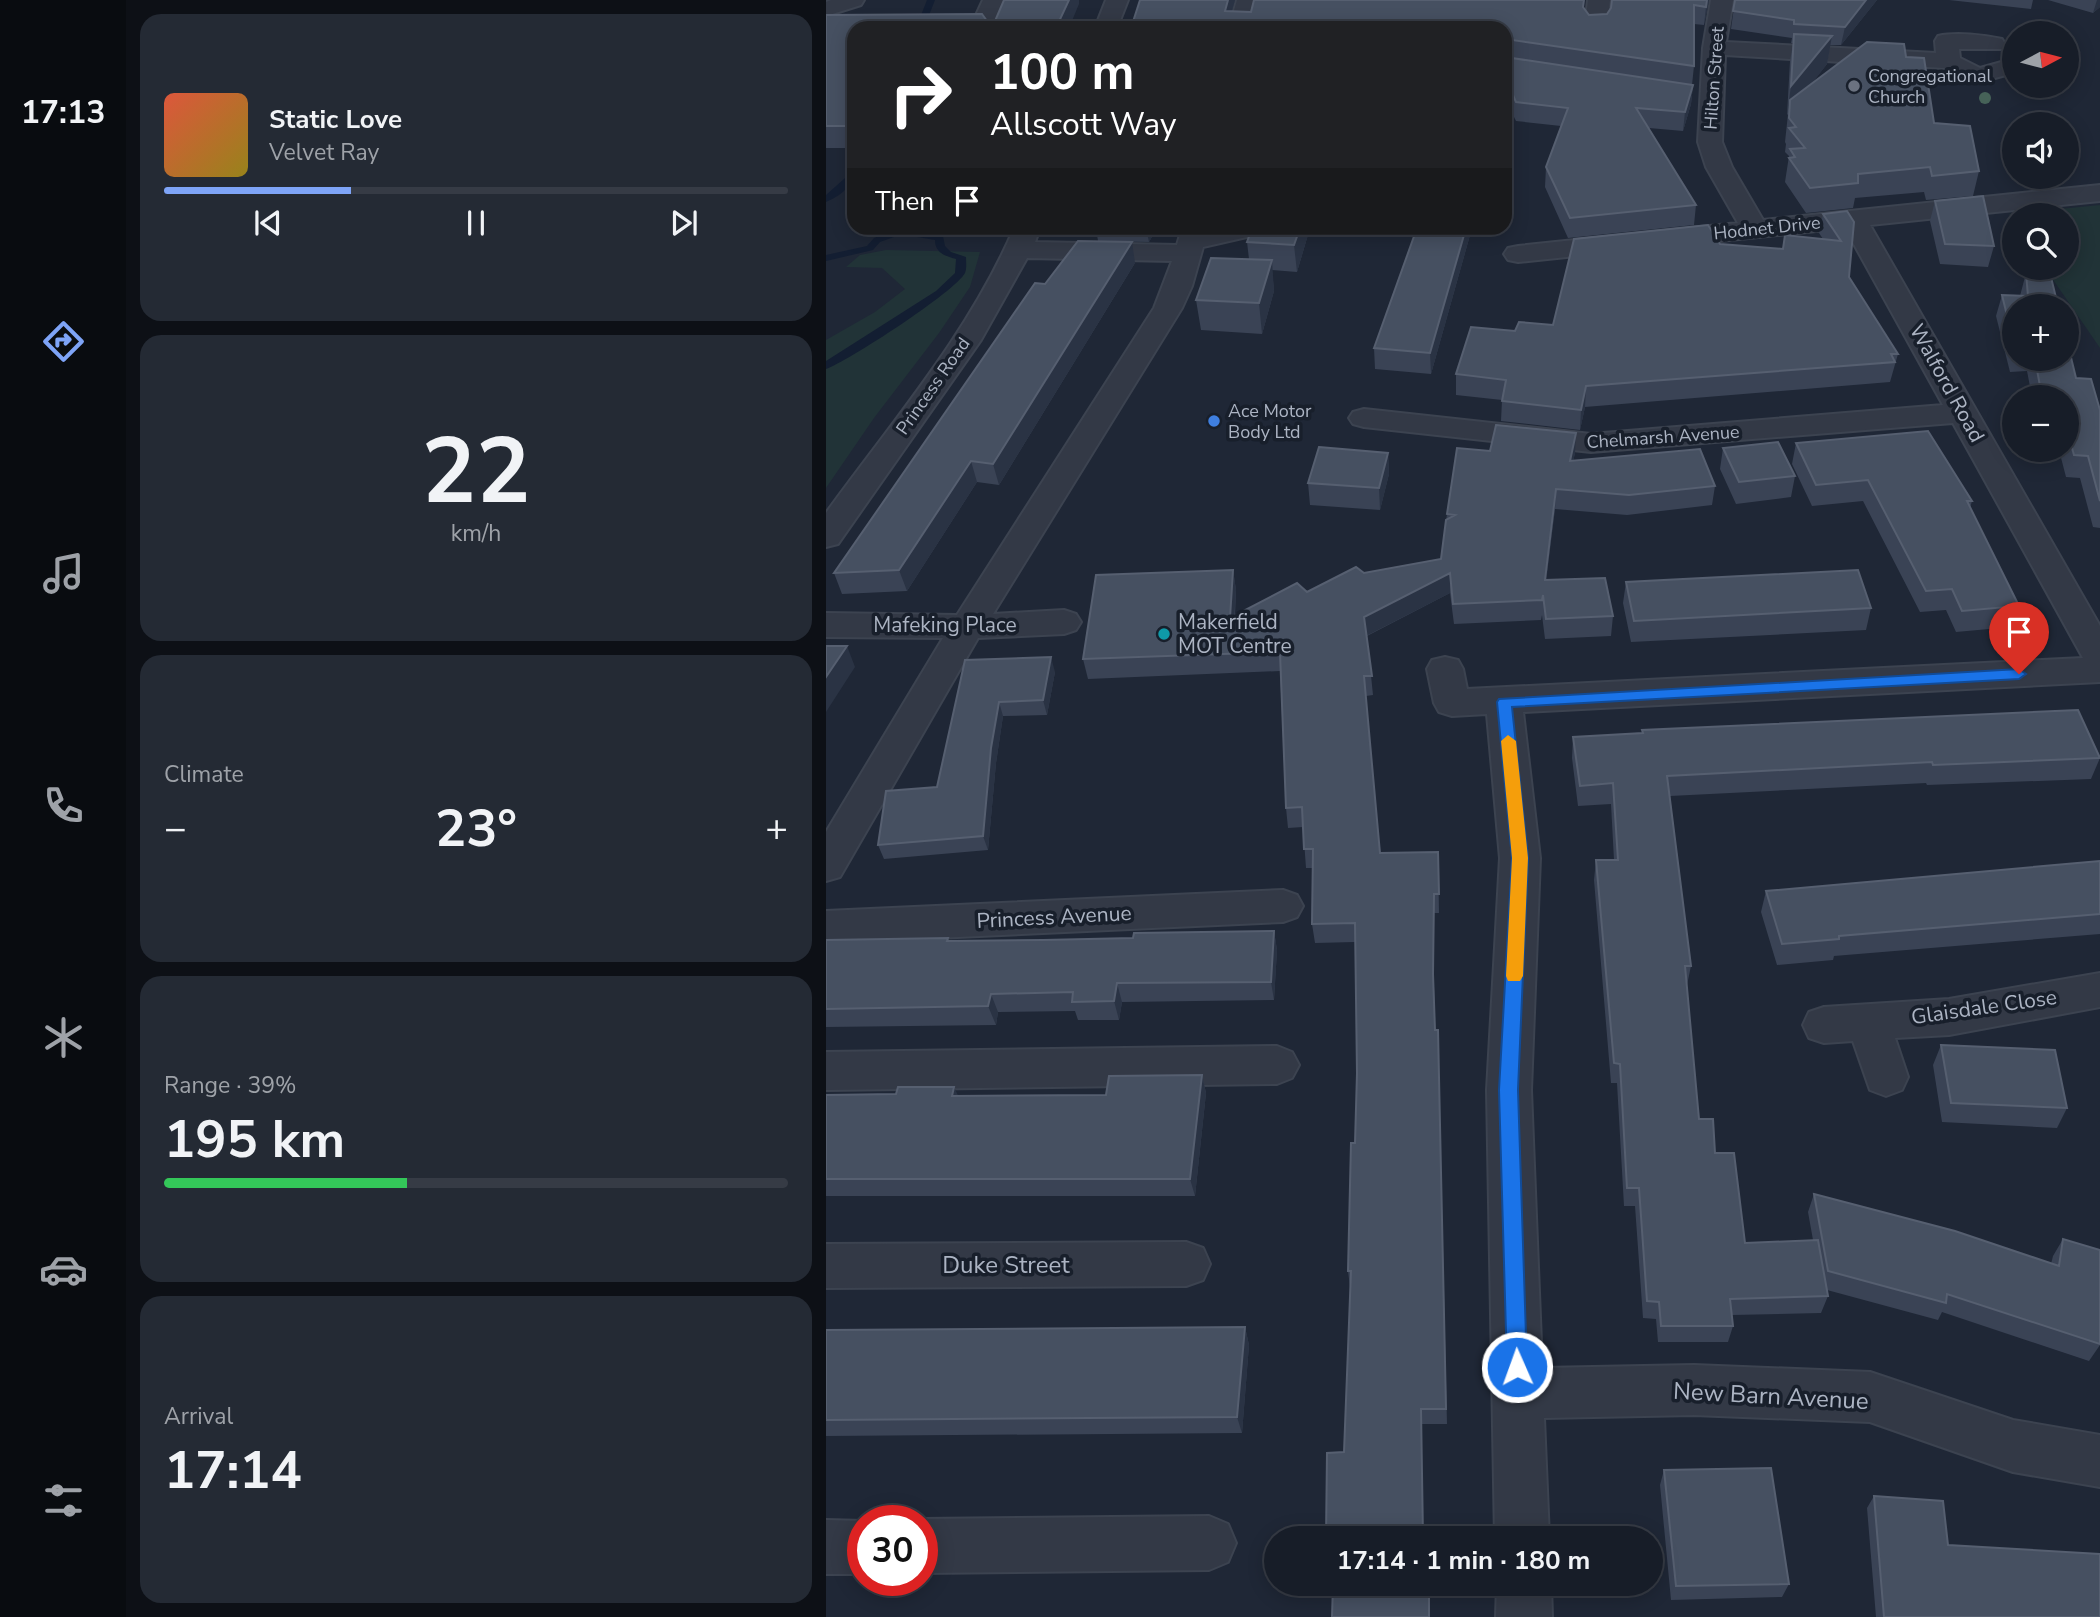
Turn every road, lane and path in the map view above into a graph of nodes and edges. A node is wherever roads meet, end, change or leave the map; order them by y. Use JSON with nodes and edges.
{"nodes":[{"id":1,"x":853,"y":0,"type":"edge"},
{"id":2,"x":995,"y":0,"type":"edge"},
{"id":3,"x":1117,"y":0,"type":"edge"},
{"id":4,"x":1248,"y":0,"type":"edge"},
{"id":5,"x":1599,"y":0,"type":"edge"},
{"id":6,"x":1722,"y":0,"type":"edge"},
{"id":7,"x":826,"y":9,"type":"edge"},
{"id":8,"x":984,"y":21,"type":"edge"},
{"id":9,"x":1109,"y":21,"type":"edge"},
{"id":10,"x":1242,"y":21,"type":"edge"},
{"id":11,"x":1596,"y":26,"type":"edge"},
{"id":12,"x":1994,"y":44,"type":"dead end"},
{"id":13,"x":1714,"y":48,"type":"junction"},
{"id":14,"x":2002,"y":68,"type":"edge"},
{"id":15,"x":1961,"y":73,"type":"junction"},
{"id":16,"x":2100,"y":193,"type":"edge"},
{"id":17,"x":1854,"y":220,"type":"junction"},
{"id":18,"x":1755,"y":229,"type":"junction"},
{"id":19,"x":1217,"y":235,"type":"edge"},
{"id":20,"x":1023,"y":239,"type":"edge"},
{"id":21,"x":1192,"y":240,"type":"edge"},
{"id":22,"x":1518,"y":252,"type":"dead end"},
{"id":23,"x":1963,"y":413,"type":"junction"},
{"id":24,"x":1364,"y":418,"type":"dead end"},
{"id":25,"x":826,"y":536,"type":"edge"},
{"id":26,"x":1064,"y":622,"type":"dead end"},
{"id":27,"x":826,"y":625,"type":"edge"},
{"id":28,"x":967,"y":627,"type":"junction"},
{"id":29,"x":2100,"y":657,"type":"edge"},
{"id":30,"x":1445,"y":669,"type":"dead end"},
{"id":31,"x":2100,"y":670,"type":"edge"},
{"id":32,"x":1504,"y":702,"type":"junction"},
{"id":33,"x":826,"y":866,"type":"edge"},
{"id":34,"x":1283,"y":906,"type":"dead end"},
{"id":35,"x":826,"y":928,"type":"edge"},
{"id":36,"x":2100,"y":990,"type":"edge"},
{"id":37,"x":1868,"y":1021,"type":"junction"},
{"id":38,"x":1824,"y":1025,"type":"dead end"},
{"id":39,"x":1277,"y":1065,"type":"dead end"},
{"id":40,"x":826,"y":1072,"type":"edge"},
{"id":41,"x":1886,"y":1077,"type":"dead end"},
{"id":42,"x":1186,"y":1264,"type":"dead end"},
{"id":43,"x":826,"y":1266,"type":"edge"},
{"id":44,"x":1518,"y":1394,"type":"junction"},
{"id":45,"x":2100,"y":1461,"type":"edge"},
{"id":46,"x":1522,"y":1526,"type":"edge"},
{"id":47,"x":1209,"y":1544,"type":"dead end"},
{"id":48,"x":938,"y":1546,"type":"edge"},
{"id":49,"x":826,"y":1547,"type":"edge"},
{"id":50,"x":847,"y":1547,"type":"edge"},
{"id":51,"x":1524,"y":1596,"type":"edge"},
{"id":52,"x":1524,"y":1617,"type":"edge"}],
"edges":[{"from":1,"to":7,"type":"street"},
{"from":2,"to":8,"type":"street"},
{"from":3,"to":9,"type":"street"},
{"from":4,"to":10,"type":"street"},
{"from":5,"to":11,"type":"street"},
{"from":6,"to":13,"type":"street","name":"Hilton Street"},
{"from":12,"to":15,"type":"street"},
{"from":13,"to":15,"type":"street"},
{"from":13,"to":18,"type":"street","name":"Hilton Street"},
{"from":14,"to":15,"type":"street"},
{"from":16,"to":17,"type":"street","name":"Hodnet Drive"},
{"from":17,"to":18,"type":"street","name":"Hodnet Drive"},
{"from":17,"to":23,"type":"street","name":"Walford Road"},
{"from":18,"to":22,"type":"street","name":"Hodnet Drive"},
{"from":19,"to":21,"type":"street"},
{"from":20,"to":21,"type":"street"},
{"from":20,"to":25,"type":"street","name":"Princess Road"},
{"from":21,"to":28,"type":"street"},
{"from":23,"to":24,"type":"street","name":"Chelmarsh Avenue"},
{"from":23,"to":29,"type":"street","name":"Walford Road"},
{"from":26,"to":28,"type":"street","name":"Mafeking Place"},
{"from":27,"to":28,"type":"street","name":"Mafeking Place"},
{"from":28,"to":33,"type":"street"},
{"from":30,"to":32,"type":"street"},
{"from":31,"to":32,"type":"street"},
{"from":32,"to":44,"type":"street"},
{"from":34,"to":35,"type":"street","name":"Princess Avenue"},
{"from":36,"to":37,"type":"street","name":"Glaisdale Close"},
{"from":37,"to":38,"type":"street","name":"Glaisdale Close"},
{"from":37,"to":41,"type":"street"},
{"from":39,"to":40,"type":"street"},
{"from":42,"to":43,"type":"street","name":"Duke Street"},
{"from":44,"to":45,"type":"street","name":"New Barn Avenue"},
{"from":44,"to":46,"type":"street"},
{"from":47,"to":48,"type":"street"},
{"from":49,"to":50,"type":"street"},
{"from":51,"to":52,"type":"street"}]}
